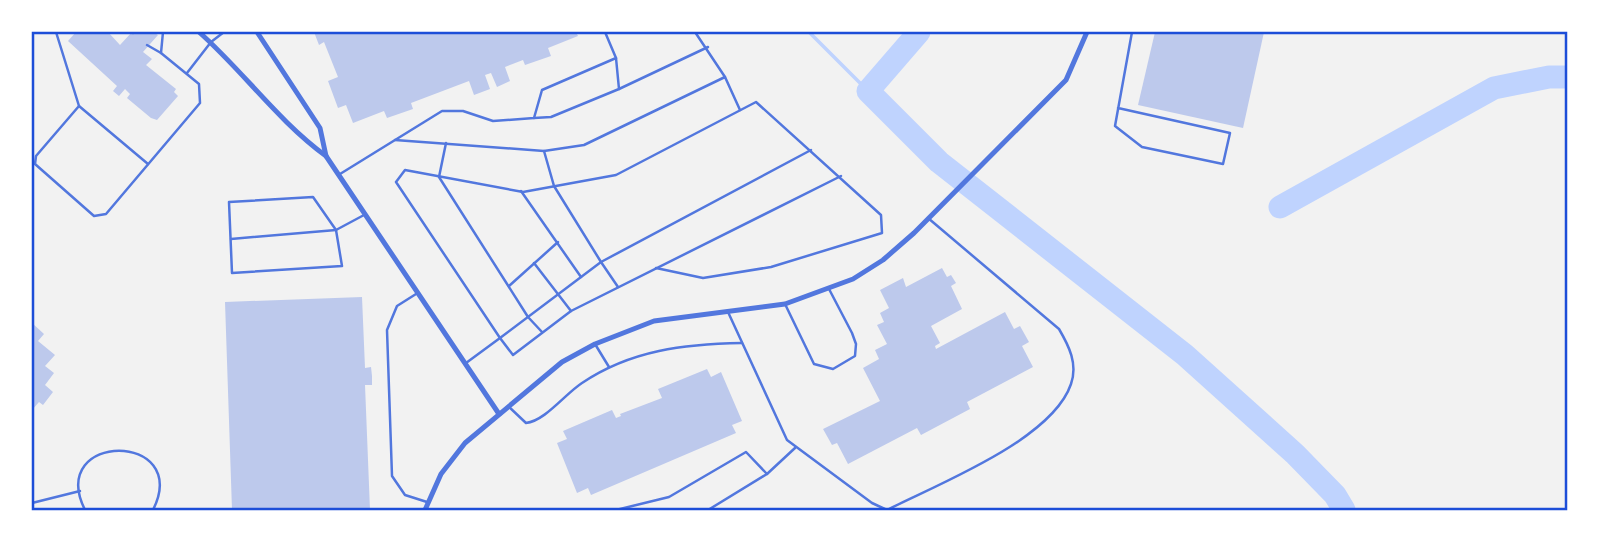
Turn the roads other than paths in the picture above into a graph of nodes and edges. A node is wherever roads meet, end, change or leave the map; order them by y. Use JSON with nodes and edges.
{"nodes":[{"id":1,"x":56,"y":32,"type":"edge"},
{"id":2,"x":163,"y":32,"type":"edge"},
{"id":3,"x":199,"y":32,"type":"edge"},
{"id":4,"x":224,"y":32,"type":"edge"},
{"id":5,"x":257,"y":32,"type":"edge"},
{"id":6,"x":605,"y":32,"type":"edge"},
{"id":7,"x":695,"y":32,"type":"edge"},
{"id":8,"x":1087,"y":32,"type":"edge"},
{"id":9,"x":1132,"y":32,"type":"edge"},
{"id":10,"x":211,"y":42,"type":"junction"},
{"id":11,"x":147,"y":45,"type":"dead end"},
{"id":12,"x":708,"y":47,"type":"junction"},
{"id":13,"x":161,"y":52,"type":"junction"},
{"id":14,"x":616,"y":58,"type":"junction"},
{"id":15,"x":186,"y":74,"type":"junction"},
{"id":16,"x":725,"y":77,"type":"junction"},
{"id":17,"x":619,"y":89,"type":"junction"},
{"id":18,"x":79,"y":106,"type":"junction"},
{"id":19,"x":1118,"y":108,"type":"junction"},
{"id":20,"x":740,"y":110,"type":"junction"},
{"id":21,"x":534,"y":118,"type":"junction"},
{"id":22,"x":395,"y":140,"type":"junction"},
{"id":23,"x":446,"y":144,"type":"junction"},
{"id":24,"x":811,"y":150,"type":"junction"},
{"id":25,"x":544,"y":151,"type":"junction"},
{"id":26,"x":326,"y":156,"type":"junction"},
{"id":27,"x":148,"y":164,"type":"junction"},
{"id":28,"x":340,"y":174,"type":"junction"},
{"id":29,"x":439,"y":177,"type":"junction"},
{"id":30,"x":841,"y":177,"type":"junction"},
{"id":31,"x":554,"y":186,"type":"junction"},
{"id":32,"x":521,"y":191,"type":"junction"},
{"id":33,"x":367,"y":213,"type":"junction"},
{"id":34,"x":928,"y":218,"type":"junction"},
{"id":35,"x":336,"y":230,"type":"junction"},
{"id":36,"x":231,"y":239,"type":"junction"},
{"id":37,"x":558,"y":242,"type":"junction"},
{"id":38,"x":601,"y":262,"type":"junction"},
{"id":39,"x":534,"y":263,"type":"junction"},
{"id":40,"x":656,"y":268,"type":"junction"},
{"id":41,"x":582,"y":278,"type":"junction"},
{"id":42,"x":509,"y":286,"type":"junction"},
{"id":43,"x":618,"y":287,"type":"junction"},
{"id":44,"x":829,"y":289,"type":"junction"},
{"id":45,"x":419,"y":293,"type":"junction"},
{"id":46,"x":558,"y":294,"type":"junction"},
{"id":47,"x":785,"y":304,"type":"junction"},
{"id":48,"x":571,"y":311,"type":"junction"},
{"id":49,"x":728,"y":312,"type":"junction"},
{"id":50,"x":528,"y":317,"type":"junction"},
{"id":51,"x":542,"y":332,"type":"junction"},
{"id":52,"x":499,"y":338,"type":"junction"},
{"id":53,"x":742,"y":343,"type":"junction"},
{"id":54,"x":595,"y":344,"type":"junction"},
{"id":55,"x":466,"y":363,"type":"junction"},
{"id":56,"x":609,"y":367,"type":"junction"},
{"id":57,"x":508,"y":406,"type":"junction"},
{"id":58,"x":499,"y":414,"type":"junction"},
{"id":59,"x":795,"y":448,"type":"junction"},
{"id":60,"x":767,"y":474,"type":"junction"},
{"id":61,"x":79,"y":491,"type":"junction"},
{"id":62,"x":427,"y":502,"type":"junction"},
{"id":63,"x":32,"y":503,"type":"edge"},
{"id":64,"x":85,"y":510,"type":"edge"},
{"id":65,"x":153,"y":510,"type":"edge"},
{"id":66,"x":425,"y":510,"type":"edge"},
{"id":67,"x":616,"y":510,"type":"edge"},
{"id":68,"x":708,"y":510,"type":"edge"}],
"edges":[{"from":1,"to":18,"type":"lane"},
{"from":2,"to":13,"type":"lane"},
{"from":3,"to":10,"type":"street"},
{"from":4,"to":10,"type":"lane"},
{"from":5,"to":26,"type":"street"},
{"from":6,"to":14,"type":"lane"},
{"from":7,"to":12,"type":"lane"},
{"from":8,"to":34,"type":"street"},
{"from":9,"to":19,"type":"lane"},
{"from":10,"to":15,"type":"lane"},
{"from":10,"to":26,"type":"street"},
{"from":11,"to":13,"type":"lane"},
{"from":12,"to":16,"type":"lane"},
{"from":12,"to":17,"type":"lane"},
{"from":13,"to":15,"type":"lane"},
{"from":14,"to":17,"type":"lane"},
{"from":14,"to":21,"type":"lane"},
{"from":15,"to":27,"type":"lane"},
{"from":16,"to":20,"type":"lane"},
{"from":16,"to":25,"type":"lane"},
{"from":17,"to":21,"type":"lane"},
{"from":18,"to":27,"type":"lane"},
{"from":18,"to":27,"type":"lane"},
{"from":19,"to":19,"type":"lane"},
{"from":20,"to":24,"type":"lane"},
{"from":20,"to":31,"type":"lane"},
{"from":21,"to":22,"type":"lane"},
{"from":22,"to":23,"type":"lane"},
{"from":22,"to":28,"type":"lane"},
{"from":23,"to":25,"type":"lane"},
{"from":23,"to":29,"type":"lane"},
{"from":24,"to":30,"type":"lane"},
{"from":24,"to":38,"type":"lane"},
{"from":25,"to":31,"type":"lane"},
{"from":26,"to":28,"type":"street"},
{"from":28,"to":33,"type":"street"},
{"from":29,"to":32,"type":"lane"},
{"from":29,"to":42,"type":"lane"},
{"from":29,"to":52,"type":"lane"},
{"from":30,"to":40,"type":"lane"},
{"from":30,"to":40,"type":"lane"},
{"from":31,"to":32,"type":"lane"},
{"from":31,"to":38,"type":"lane"},
{"from":32,"to":37,"type":"lane"},
{"from":33,"to":35,"type":"lane"},
{"from":33,"to":45,"type":"street"},
{"from":34,"to":44,"type":"street"},
{"from":34,"to":59,"type":"lane"},
{"from":35,"to":36,"type":"lane"},
{"from":35,"to":36,"type":"lane"},
{"from":35,"to":36,"type":"lane"},
{"from":37,"to":39,"type":"lane"},
{"from":37,"to":41,"type":"lane"},
{"from":38,"to":41,"type":"lane"},
{"from":38,"to":43,"type":"lane"},
{"from":39,"to":42,"type":"lane"},
{"from":39,"to":46,"type":"lane"},
{"from":40,"to":43,"type":"lane"},
{"from":41,"to":46,"type":"lane"},
{"from":42,"to":50,"type":"lane"},
{"from":43,"to":48,"type":"lane"},
{"from":44,"to":47,"type":"street"},
{"from":44,"to":47,"type":"lane"},
{"from":45,"to":55,"type":"street"},
{"from":45,"to":62,"type":"lane"},
{"from":46,"to":48,"type":"lane"},
{"from":46,"to":50,"type":"lane"},
{"from":47,"to":49,"type":"street"},
{"from":48,"to":51,"type":"lane"},
{"from":49,"to":53,"type":"lane"},
{"from":49,"to":54,"type":"street"},
{"from":50,"to":51,"type":"lane"},
{"from":50,"to":52,"type":"lane"},
{"from":51,"to":52,"type":"lane"},
{"from":52,"to":55,"type":"lane"},
{"from":53,"to":56,"type":"lane"},
{"from":53,"to":59,"type":"lane"},
{"from":54,"to":56,"type":"lane"},
{"from":54,"to":57,"type":"street"},
{"from":55,"to":58,"type":"street"},
{"from":56,"to":57,"type":"lane"},
{"from":57,"to":58,"type":"street"},
{"from":58,"to":62,"type":"street"},
{"from":59,"to":60,"type":"lane"},
{"from":60,"to":67,"type":"lane"},
{"from":60,"to":68,"type":"lane"},
{"from":61,"to":63,"type":"lane"},
{"from":61,"to":64,"type":"lane"},
{"from":61,"to":65,"type":"lane"},
{"from":62,"to":66,"type":"street"}]}
